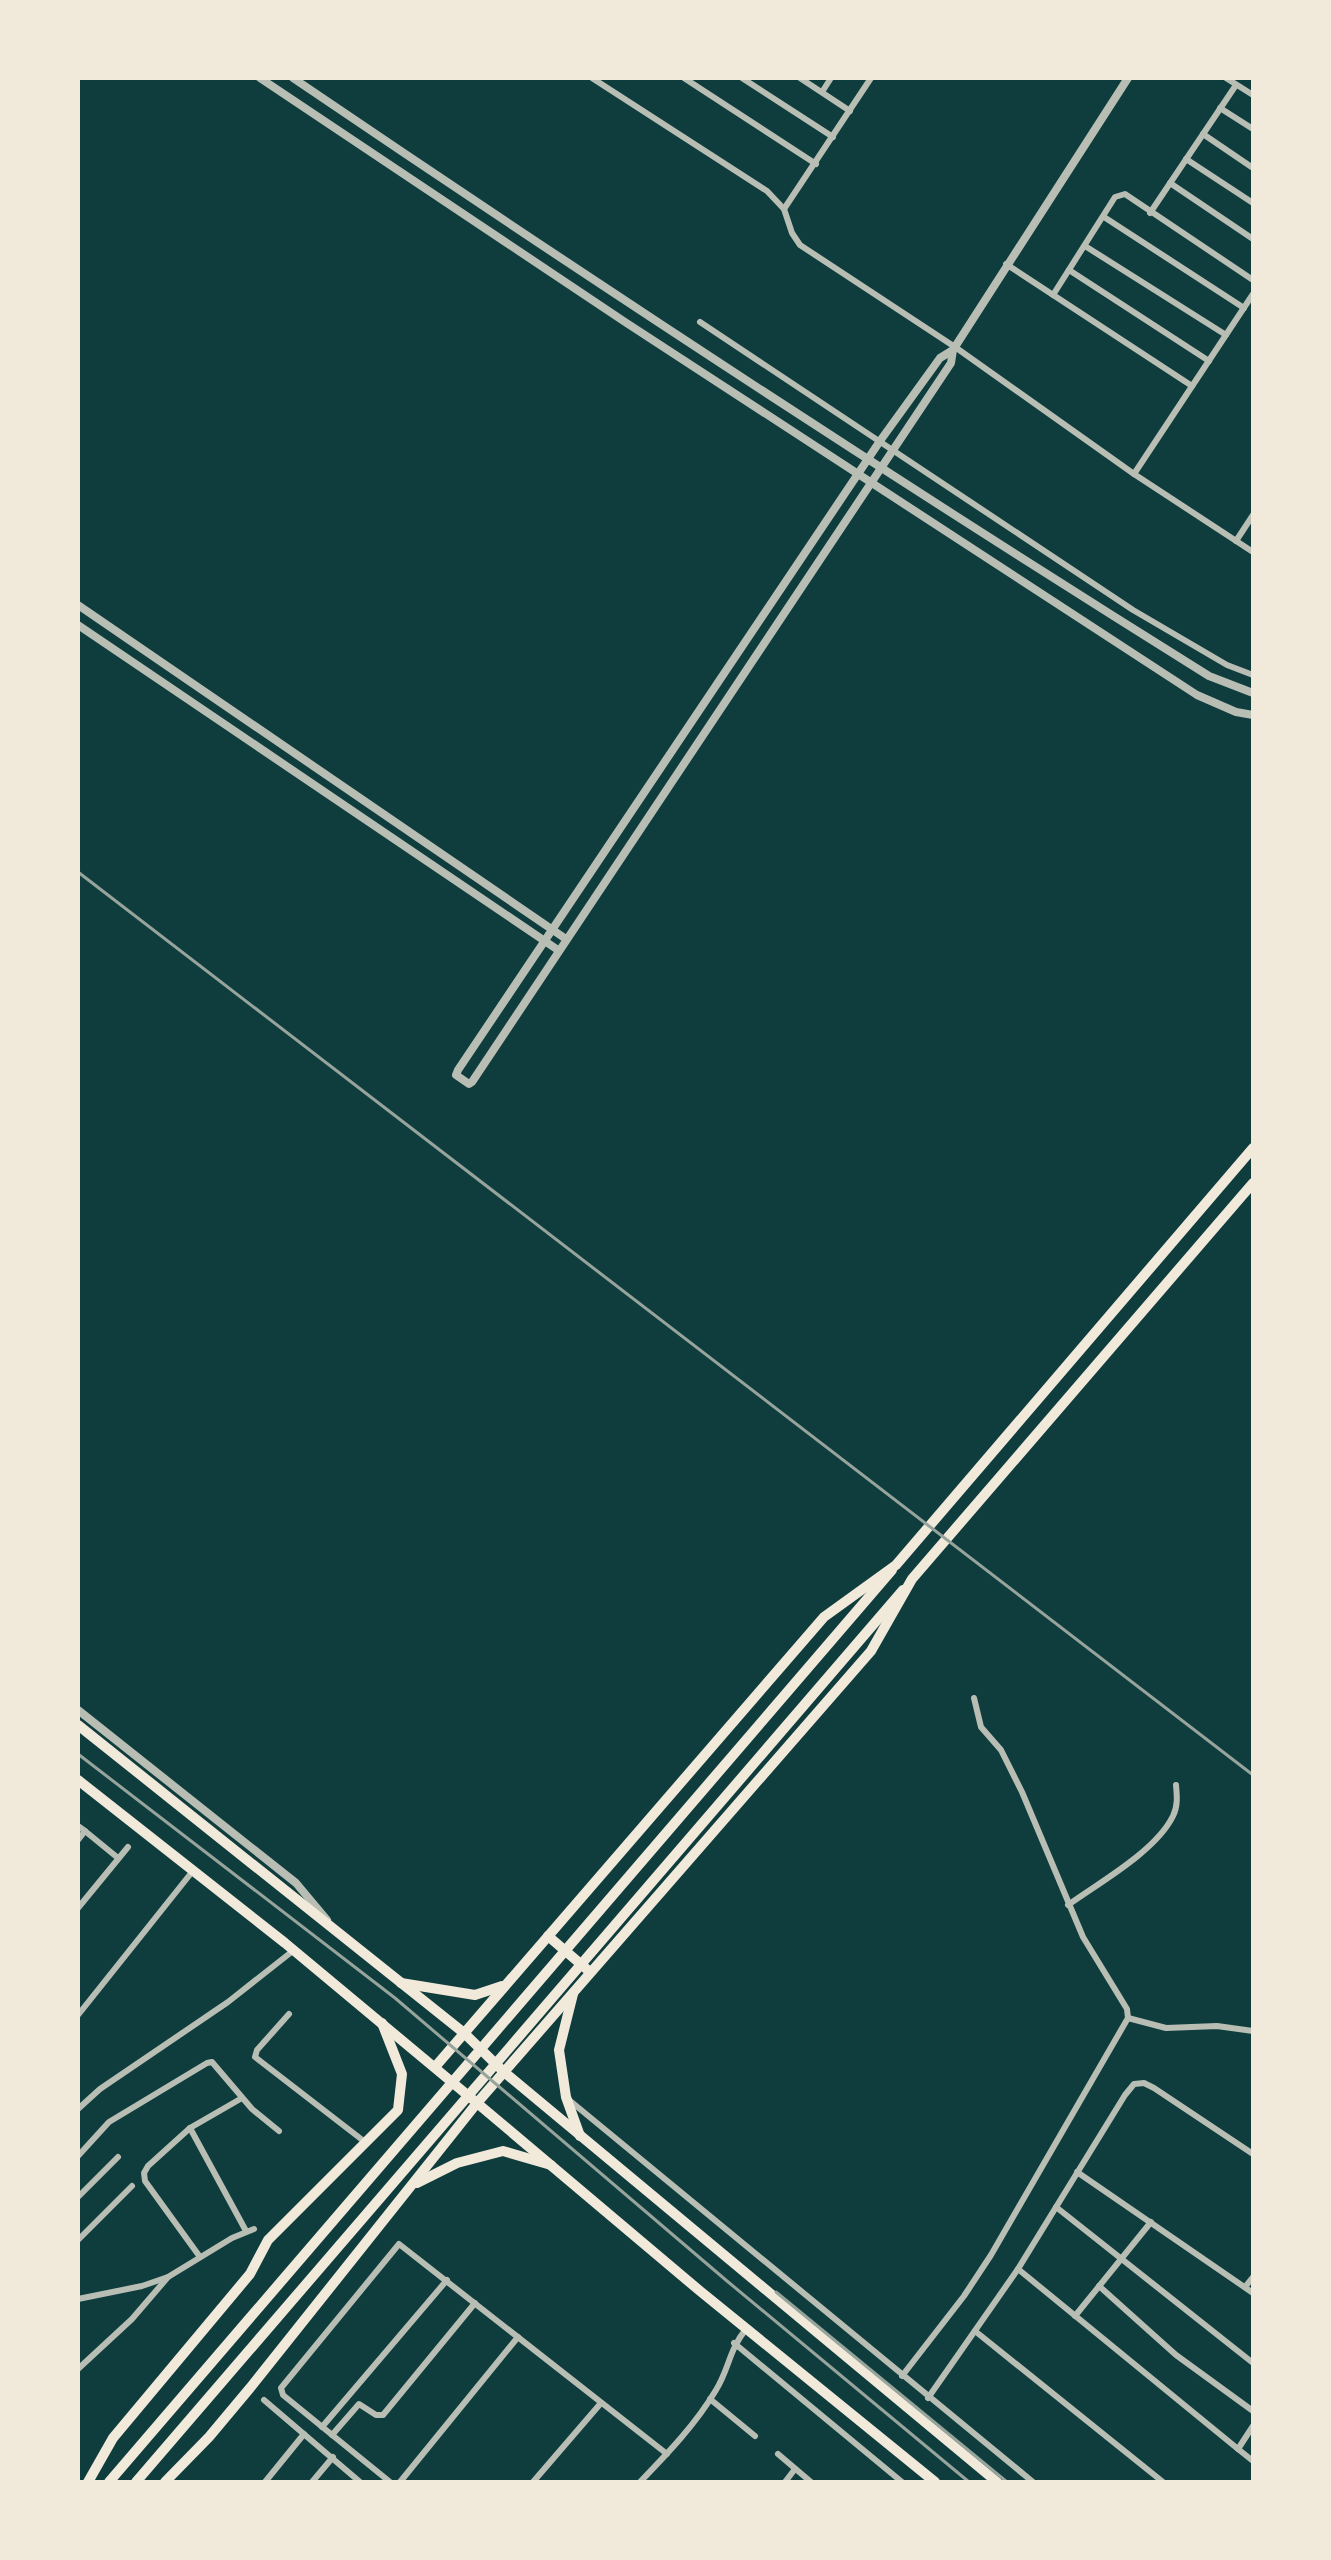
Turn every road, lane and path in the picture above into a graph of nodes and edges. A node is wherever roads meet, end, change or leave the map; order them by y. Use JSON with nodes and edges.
{"nodes":[{"id":1,"x":260,"y":78,"type":"edge"},
{"id":2,"x":293,"y":78,"type":"edge"},
{"id":3,"x":592,"y":78,"type":"edge"},
{"id":4,"x":684,"y":78,"type":"edge"},
{"id":5,"x":702,"y":78,"type":"edge"},
{"id":6,"x":742,"y":78,"type":"edge"},
{"id":7,"x":800,"y":78,"type":"edge"},
{"id":8,"x":831,"y":78,"type":"edge"},
{"id":9,"x":871,"y":78,"type":"edge"},
{"id":10,"x":1128,"y":78,"type":"edge"},
{"id":11,"x":1226,"y":78,"type":"edge"},
{"id":12,"x":1236,"y":85,"type":"junction"},
{"id":13,"x":696,"y":86,"type":"junction"},
{"id":14,"x":822,"y":92,"type":"junction"},
{"id":15,"x":1253,"y":95,"type":"edge"},
{"id":16,"x":1220,"y":108,"type":"junction"},
{"id":17,"x":850,"y":111,"type":"junction"},
{"id":18,"x":1253,"y":129,"type":"edge"},
{"id":19,"x":1203,"y":134,"type":"junction"},
{"id":20,"x":833,"y":137,"type":"junction"},
{"id":21,"x":1186,"y":159,"type":"junction"},
{"id":22,"x":816,"y":164,"type":"junction"},
{"id":23,"x":1253,"y":168,"type":"edge"},
{"id":24,"x":1170,"y":183,"type":"junction"},
{"id":25,"x":1253,"y":203,"type":"edge"},
{"id":26,"x":784,"y":209,"type":"junction"},
{"id":27,"x":1150,"y":213,"type":"junction"},
{"id":28,"x":1104,"y":217,"type":"junction"},
{"id":29,"x":1253,"y":239,"type":"edge"},
{"id":30,"x":1085,"y":246,"type":"junction"},
{"id":31,"x":1006,"y":264,"type":"junction"},
{"id":32,"x":1069,"y":270,"type":"junction"},
{"id":33,"x":1253,"y":280,"type":"edge"},
{"id":34,"x":1253,"y":294,"type":"edge"},
{"id":35,"x":1053,"y":295,"type":"junction"},
{"id":36,"x":1244,"y":308,"type":"junction"},
{"id":37,"x":700,"y":322,"type":"dead end"},
{"id":38,"x":1226,"y":335,"type":"junction"},
{"id":39,"x":954,"y":348,"type":"junction"},
{"id":40,"x":1209,"y":361,"type":"junction"},
{"id":41,"x":1192,"y":386,"type":"junction"},
{"id":42,"x":880,"y":441,"type":"junction"},
{"id":43,"x":893,"y":449,"type":"junction"},
{"id":44,"x":868,"y":459,"type":"junction"},
{"id":45,"x":881,"y":468,"type":"junction"},
{"id":46,"x":858,"y":474,"type":"junction"},
{"id":47,"x":1134,"y":474,"type":"junction"},
{"id":48,"x":870,"y":483,"type":"junction"},
{"id":49,"x":1253,"y":515,"type":"edge"},
{"id":50,"x":1236,"y":541,"type":"junction"},
{"id":51,"x":1253,"y":552,"type":"edge"},
{"id":52,"x":78,"y":605,"type":"edge"},
{"id":53,"x":78,"y":625,"type":"edge"},
{"id":54,"x":1253,"y":675,"type":"edge"},
{"id":55,"x":1253,"y":693,"type":"edge"},
{"id":56,"x":1253,"y":715,"type":"edge"},
{"id":57,"x":553,"y":929,"type":"junction"},
{"id":58,"x":566,"y":939,"type":"junction"},
{"id":59,"x":545,"y":941,"type":"junction"},
{"id":60,"x":558,"y":950,"type":"junction"},
{"id":61,"x":1253,"y":1148,"type":"edge"},
{"id":62,"x":1253,"y":1183,"type":"edge"},
{"id":63,"x":896,"y":1565,"type":"junction"},
{"id":64,"x":912,"y":1579,"type":"junction"},
{"id":65,"x":974,"y":1698,"type":"dead end"},
{"id":66,"x":78,"y":1710,"type":"edge"},
{"id":67,"x":78,"y":1725,"type":"edge"},
{"id":68,"x":78,"y":1780,"type":"edge"},
{"id":69,"x":1176,"y":1785,"type":"dead end"},
{"id":70,"x":78,"y":1826,"type":"edge"},
{"id":71,"x":85,"y":1831,"type":"junction"},
{"id":72,"x":78,"y":1840,"type":"edge"},
{"id":73,"x":128,"y":1847,"type":"dead end"},
{"id":74,"x":118,"y":1858,"type":"junction"},
{"id":75,"x":192,"y":1872,"type":"junction"},
{"id":76,"x":1068,"y":1905,"type":"junction"},
{"id":77,"x":78,"y":1908,"type":"edge"},
{"id":78,"x":331,"y":1926,"type":"junction"},
{"id":79,"x":548,"y":1936,"type":"junction"},
{"id":80,"x":294,"y":1950,"type":"junction"},
{"id":81,"x":590,"y":1972,"type":"junction"},
{"id":82,"x":399,"y":1983,"type":"junction"},
{"id":83,"x":506,"y":1984,"type":"junction"},
{"id":84,"x":573,"y":1992,"type":"junction"},
{"id":85,"x":289,"y":2014,"type":"dead end"},
{"id":86,"x":78,"y":2015,"type":"edge"},
{"id":87,"x":1128,"y":2018,"type":"junction"},
{"id":88,"x":382,"y":2023,"type":"junction"},
{"id":89,"x":1253,"y":2031,"type":"edge"},
{"id":90,"x":464,"y":2033,"type":"junction"},
{"id":91,"x":435,"y":2067,"type":"junction"},
{"id":92,"x":504,"y":2072,"type":"junction"},
{"id":93,"x":566,"y":2097,"type":"junction"},
{"id":94,"x":242,"y":2098,"type":"junction"},
{"id":95,"x":477,"y":2103,"type":"junction"},
{"id":96,"x":78,"y":2109,"type":"edge"},
{"id":97,"x":190,"y":2128,"type":"junction"},
{"id":98,"x":279,"y":2131,"type":"dead end"},
{"id":99,"x":580,"y":2136,"type":"junction"},
{"id":100,"x":365,"y":2142,"type":"junction"},
{"id":101,"x":1253,"y":2154,"type":"edge"},
{"id":102,"x":78,"y":2156,"type":"edge"},
{"id":103,"x":118,"y":2157,"type":"dead end"},
{"id":104,"x":551,"y":2165,"type":"junction"},
{"id":105,"x":1077,"y":2172,"type":"junction"},
{"id":106,"x":132,"y":2186,"type":"dead end"},
{"id":107,"x":412,"y":2186,"type":"junction"},
{"id":108,"x":78,"y":2197,"type":"edge"},
{"id":109,"x":1056,"y":2207,"type":"junction"},
{"id":110,"x":1151,"y":2222,"type":"junction"},
{"id":111,"x":254,"y":2229,"type":"dead end"},
{"id":112,"x":246,"y":2231,"type":"junction"},
{"id":113,"x":78,"y":2240,"type":"edge"},
{"id":114,"x":754,"y":2254,"type":"junction"},
{"id":115,"x":200,"y":2257,"type":"junction"},
{"id":116,"x":1120,"y":2259,"type":"junction"},
{"id":117,"x":741,"y":2269,"type":"junction"},
{"id":118,"x":1018,"y":2269,"type":"junction"},
{"id":119,"x":168,"y":2277,"type":"junction"},
{"id":120,"x":1253,"y":2277,"type":"edge"},
{"id":121,"x":447,"y":2280,"type":"junction"},
{"id":122,"x":1099,"y":2286,"type":"junction"},
{"id":123,"x":1245,"y":2287,"type":"junction"},
{"id":124,"x":1253,"y":2293,"type":"edge"},
{"id":125,"x":78,"y":2299,"type":"edge"},
{"id":126,"x":475,"y":2303,"type":"junction"},
{"id":127,"x":1075,"y":2316,"type":"junction"},
{"id":128,"x":746,"y":2329,"type":"junction"},
{"id":129,"x":975,"y":2331,"type":"junction"},
{"id":130,"x":518,"y":2337,"type":"junction"},
{"id":131,"x":734,"y":2343,"type":"junction"},
{"id":132,"x":1253,"y":2363,"type":"edge"},
{"id":133,"x":78,"y":2369,"type":"edge"},
{"id":134,"x":902,"y":2376,"type":"junction"},
{"id":135,"x":928,"y":2398,"type":"junction"},
{"id":136,"x":710,"y":2399,"type":"junction"},
{"id":137,"x":264,"y":2400,"type":"dead end"},
{"id":138,"x":601,"y":2403,"type":"junction"},
{"id":139,"x":1253,"y":2411,"type":"edge"},
{"id":140,"x":1253,"y":2426,"type":"edge"},
{"id":141,"x":322,"y":2427,"type":"junction"},
{"id":142,"x":304,"y":2434,"type":"junction"},
{"id":143,"x":332,"y":2435,"type":"junction"},
{"id":144,"x":755,"y":2436,"type":"dead end"},
{"id":145,"x":1238,"y":2449,"type":"junction"},
{"id":146,"x":667,"y":2454,"type":"junction"},
{"id":147,"x":778,"y":2454,"type":"dead end"},
{"id":148,"x":333,"y":2457,"type":"junction"},
{"id":149,"x":1253,"y":2461,"type":"edge"},
{"id":150,"x":795,"y":2469,"type":"junction"},
{"id":151,"x":88,"y":2482,"type":"edge"},
{"id":152,"x":109,"y":2482,"type":"edge"},
{"id":153,"x":136,"y":2482,"type":"edge"},
{"id":154,"x":165,"y":2482,"type":"edge"},
{"id":155,"x":265,"y":2482,"type":"edge"},
{"id":156,"x":312,"y":2482,"type":"edge"},
{"id":157,"x":360,"y":2482,"type":"edge"},
{"id":158,"x":390,"y":2482,"type":"edge"},
{"id":159,"x":400,"y":2482,"type":"edge"},
{"id":160,"x":533,"y":2482,"type":"edge"},
{"id":161,"x":640,"y":2482,"type":"edge"},
{"id":162,"x":785,"y":2482,"type":"edge"},
{"id":163,"x":811,"y":2482,"type":"edge"},
{"id":164,"x":902,"y":2482,"type":"edge"},
{"id":165,"x":935,"y":2482,"type":"edge"},
{"id":166,"x":997,"y":2482,"type":"edge"},
{"id":167,"x":1033,"y":2482,"type":"edge"},
{"id":168,"x":1163,"y":2482,"type":"edge"}],
"edges":[{"from":1,"to":46,"type":"street"},
{"from":2,"to":44,"type":"street"},
{"from":3,"to":26,"type":"street"},
{"from":4,"to":13,"type":"street"},
{"from":5,"to":13,"type":"street"},
{"from":6,"to":20,"type":"street"},
{"from":7,"to":14,"type":"street"},
{"from":8,"to":14,"type":"street"},
{"from":9,"to":17,"type":"street"},
{"from":10,"to":31,"type":"street"},
{"from":11,"to":12,"type":"street"},
{"from":12,"to":15,"type":"street"},
{"from":12,"to":16,"type":"street"},
{"from":13,"to":22,"type":"street"},
{"from":14,"to":17,"type":"street"},
{"from":16,"to":18,"type":"street"},
{"from":16,"to":19,"type":"street"},
{"from":17,"to":20,"type":"street"},
{"from":19,"to":21,"type":"street"},
{"from":19,"to":23,"type":"street"},
{"from":20,"to":22,"type":"street"},
{"from":21,"to":24,"type":"street"},
{"from":21,"to":25,"type":"street"},
{"from":22,"to":26,"type":"street"},
{"from":24,"to":27,"type":"street"},
{"from":24,"to":29,"type":"street"},
{"from":26,"to":39,"type":"street"},
{"from":27,"to":28,"type":"street"},
{"from":27,"to":33,"type":"street"},
{"from":28,"to":30,"type":"street"},
{"from":28,"to":36,"type":"street"},
{"from":30,"to":32,"type":"street"},
{"from":30,"to":38,"type":"street"},
{"from":31,"to":35,"type":"street"},
{"from":31,"to":39,"type":"street"},
{"from":32,"to":35,"type":"street"},
{"from":32,"to":40,"type":"street"},
{"from":34,"to":36,"type":"street"},
{"from":35,"to":41,"type":"street"},
{"from":36,"to":38,"type":"street"},
{"from":37,"to":42,"type":"street"},
{"from":38,"to":40,"type":"street"},
{"from":39,"to":42,"type":"street"},
{"from":39,"to":43,"type":"street"},
{"from":39,"to":47,"type":"street"},
{"from":40,"to":41,"type":"street"},
{"from":41,"to":47,"type":"street"},
{"from":42,"to":43,"type":"street"},
{"from":42,"to":44,"type":"street"},
{"from":43,"to":45,"type":"street"},
{"from":43,"to":54,"type":"street"},
{"from":44,"to":45,"type":"street"},
{"from":44,"to":46,"type":"street"},
{"from":45,"to":48,"type":"street"},
{"from":45,"to":55,"type":"street"},
{"from":46,"to":48,"type":"street"},
{"from":46,"to":57,"type":"street"},
{"from":47,"to":50,"type":"street"},
{"from":48,"to":56,"type":"street"},
{"from":48,"to":58,"type":"street"},
{"from":49,"to":50,"type":"street"},
{"from":50,"to":51,"type":"street"},
{"from":52,"to":57,"type":"street"},
{"from":53,"to":59,"type":"street"},
{"from":57,"to":58,"type":"street"},
{"from":57,"to":59,"type":"street"},
{"from":58,"to":60,"type":"street"},
{"from":59,"to":60,"type":"street"},
{"from":59,"to":60,"type":"street"},
{"from":61,"to":63,"type":"main road"},
{"from":62,"to":64,"type":"main road"},
{"from":63,"to":79,"type":"main road"},
{"from":63,"to":152,"type":"main road"},
{"from":64,"to":81,"type":"main road"},
{"from":64,"to":153,"type":"main road"},
{"from":65,"to":76,"type":"street"},
{"from":66,"to":78,"type":"street"},
{"from":67,"to":78,"type":"main road"},
{"from":68,"to":75,"type":"main road"},
{"from":69,"to":76,"type":"street"},
{"from":70,"to":71,"type":"street"},
{"from":71,"to":72,"type":"street"},
{"from":71,"to":74,"type":"street"},
{"from":73,"to":74,"type":"street"},
{"from":74,"to":77,"type":"street"},
{"from":75,"to":80,"type":"main road"},
{"from":75,"to":86,"type":"street"},
{"from":76,"to":87,"type":"street"},
{"from":78,"to":82,"type":"main road"},
{"from":79,"to":81,"type":"main road"},
{"from":79,"to":83,"type":"main road"},
{"from":80,"to":88,"type":"main road"},
{"from":80,"to":96,"type":"street"},
{"from":81,"to":84,"type":"main road"},
{"from":82,"to":83,"type":"main road"},
{"from":82,"to":90,"type":"main road"},
{"from":83,"to":90,"type":"main road"},
{"from":84,"to":92,"type":"main road"},
{"from":84,"to":93,"type":"main road"},
{"from":85,"to":100,"type":"street"},
{"from":87,"to":89,"type":"street"},
{"from":87,"to":134,"type":"street"},
{"from":88,"to":91,"type":"main road"},
{"from":88,"to":100,"type":"main road"},
{"from":90,"to":91,"type":"main road"},
{"from":90,"to":92,"type":"main road"},
{"from":91,"to":95,"type":"main road"},
{"from":92,"to":95,"type":"main road"},
{"from":92,"to":99,"type":"main road"},
{"from":93,"to":99,"type":"main road"},
{"from":93,"to":114,"type":"street"},
{"from":94,"to":97,"type":"street"},
{"from":94,"to":98,"type":"street"},
{"from":94,"to":102,"type":"street"},
{"from":95,"to":104,"type":"main road"},
{"from":95,"to":107,"type":"main road"},
{"from":97,"to":112,"type":"street"},
{"from":97,"to":115,"type":"street"},
{"from":99,"to":117,"type":"main road"},
{"from":100,"to":151,"type":"main road"},
{"from":101,"to":105,"type":"street"},
{"from":103,"to":108,"type":"street"},
{"from":104,"to":107,"type":"main road"},
{"from":104,"to":128,"type":"main road"},
{"from":105,"to":109,"type":"street"},
{"from":105,"to":110,"type":"street"},
{"from":106,"to":113,"type":"street"},
{"from":107,"to":154,"type":"main road"},
{"from":109,"to":116,"type":"street"},
{"from":109,"to":118,"type":"street"},
{"from":110,"to":116,"type":"street"},
{"from":110,"to":123,"type":"street"},
{"from":111,"to":112,"type":"street"},
{"from":112,"to":115,"type":"street"},
{"from":114,"to":117,"type":"street"},
{"from":114,"to":134,"type":"street"},
{"from":115,"to":119,"type":"street"},
{"from":116,"to":122,"type":"street"},
{"from":116,"to":132,"type":"street"},
{"from":117,"to":166,"type":"main road"},
{"from":118,"to":127,"type":"street"},
{"from":118,"to":129,"type":"street"},
{"from":119,"to":125,"type":"street"},
{"from":119,"to":133,"type":"street"},
{"from":120,"to":123,"type":"street"},
{"from":121,"to":126,"type":"street"},
{"from":121,"to":141,"type":"street"},
{"from":121,"to":141,"type":"street"},
{"from":122,"to":127,"type":"street"},
{"from":122,"to":139,"type":"street"},
{"from":123,"to":124,"type":"street"},
{"from":126,"to":130,"type":"street"},
{"from":126,"to":143,"type":"street"},
{"from":127,"to":145,"type":"street"},
{"from":128,"to":131,"type":"street"},
{"from":128,"to":165,"type":"main road"},
{"from":129,"to":135,"type":"street"},
{"from":129,"to":168,"type":"street"},
{"from":130,"to":138,"type":"street"},
{"from":130,"to":159,"type":"street"},
{"from":131,"to":136,"type":"street"},
{"from":131,"to":164,"type":"street"},
{"from":134,"to":135,"type":"street"},
{"from":135,"to":167,"type":"street"},
{"from":136,"to":144,"type":"street"},
{"from":136,"to":146,"type":"street"},
{"from":137,"to":142,"type":"street"},
{"from":138,"to":146,"type":"street"},
{"from":138,"to":160,"type":"street"},
{"from":140,"to":145,"type":"street"},
{"from":141,"to":143,"type":"street"},
{"from":142,"to":148,"type":"street"},
{"from":142,"to":155,"type":"street"},
{"from":143,"to":158,"type":"street"},
{"from":145,"to":149,"type":"street"},
{"from":146,"to":161,"type":"street"},
{"from":147,"to":150,"type":"street"},
{"from":148,"to":156,"type":"street"},
{"from":148,"to":157,"type":"street"},
{"from":150,"to":162,"type":"street"},
{"from":150,"to":163,"type":"street"}]}
